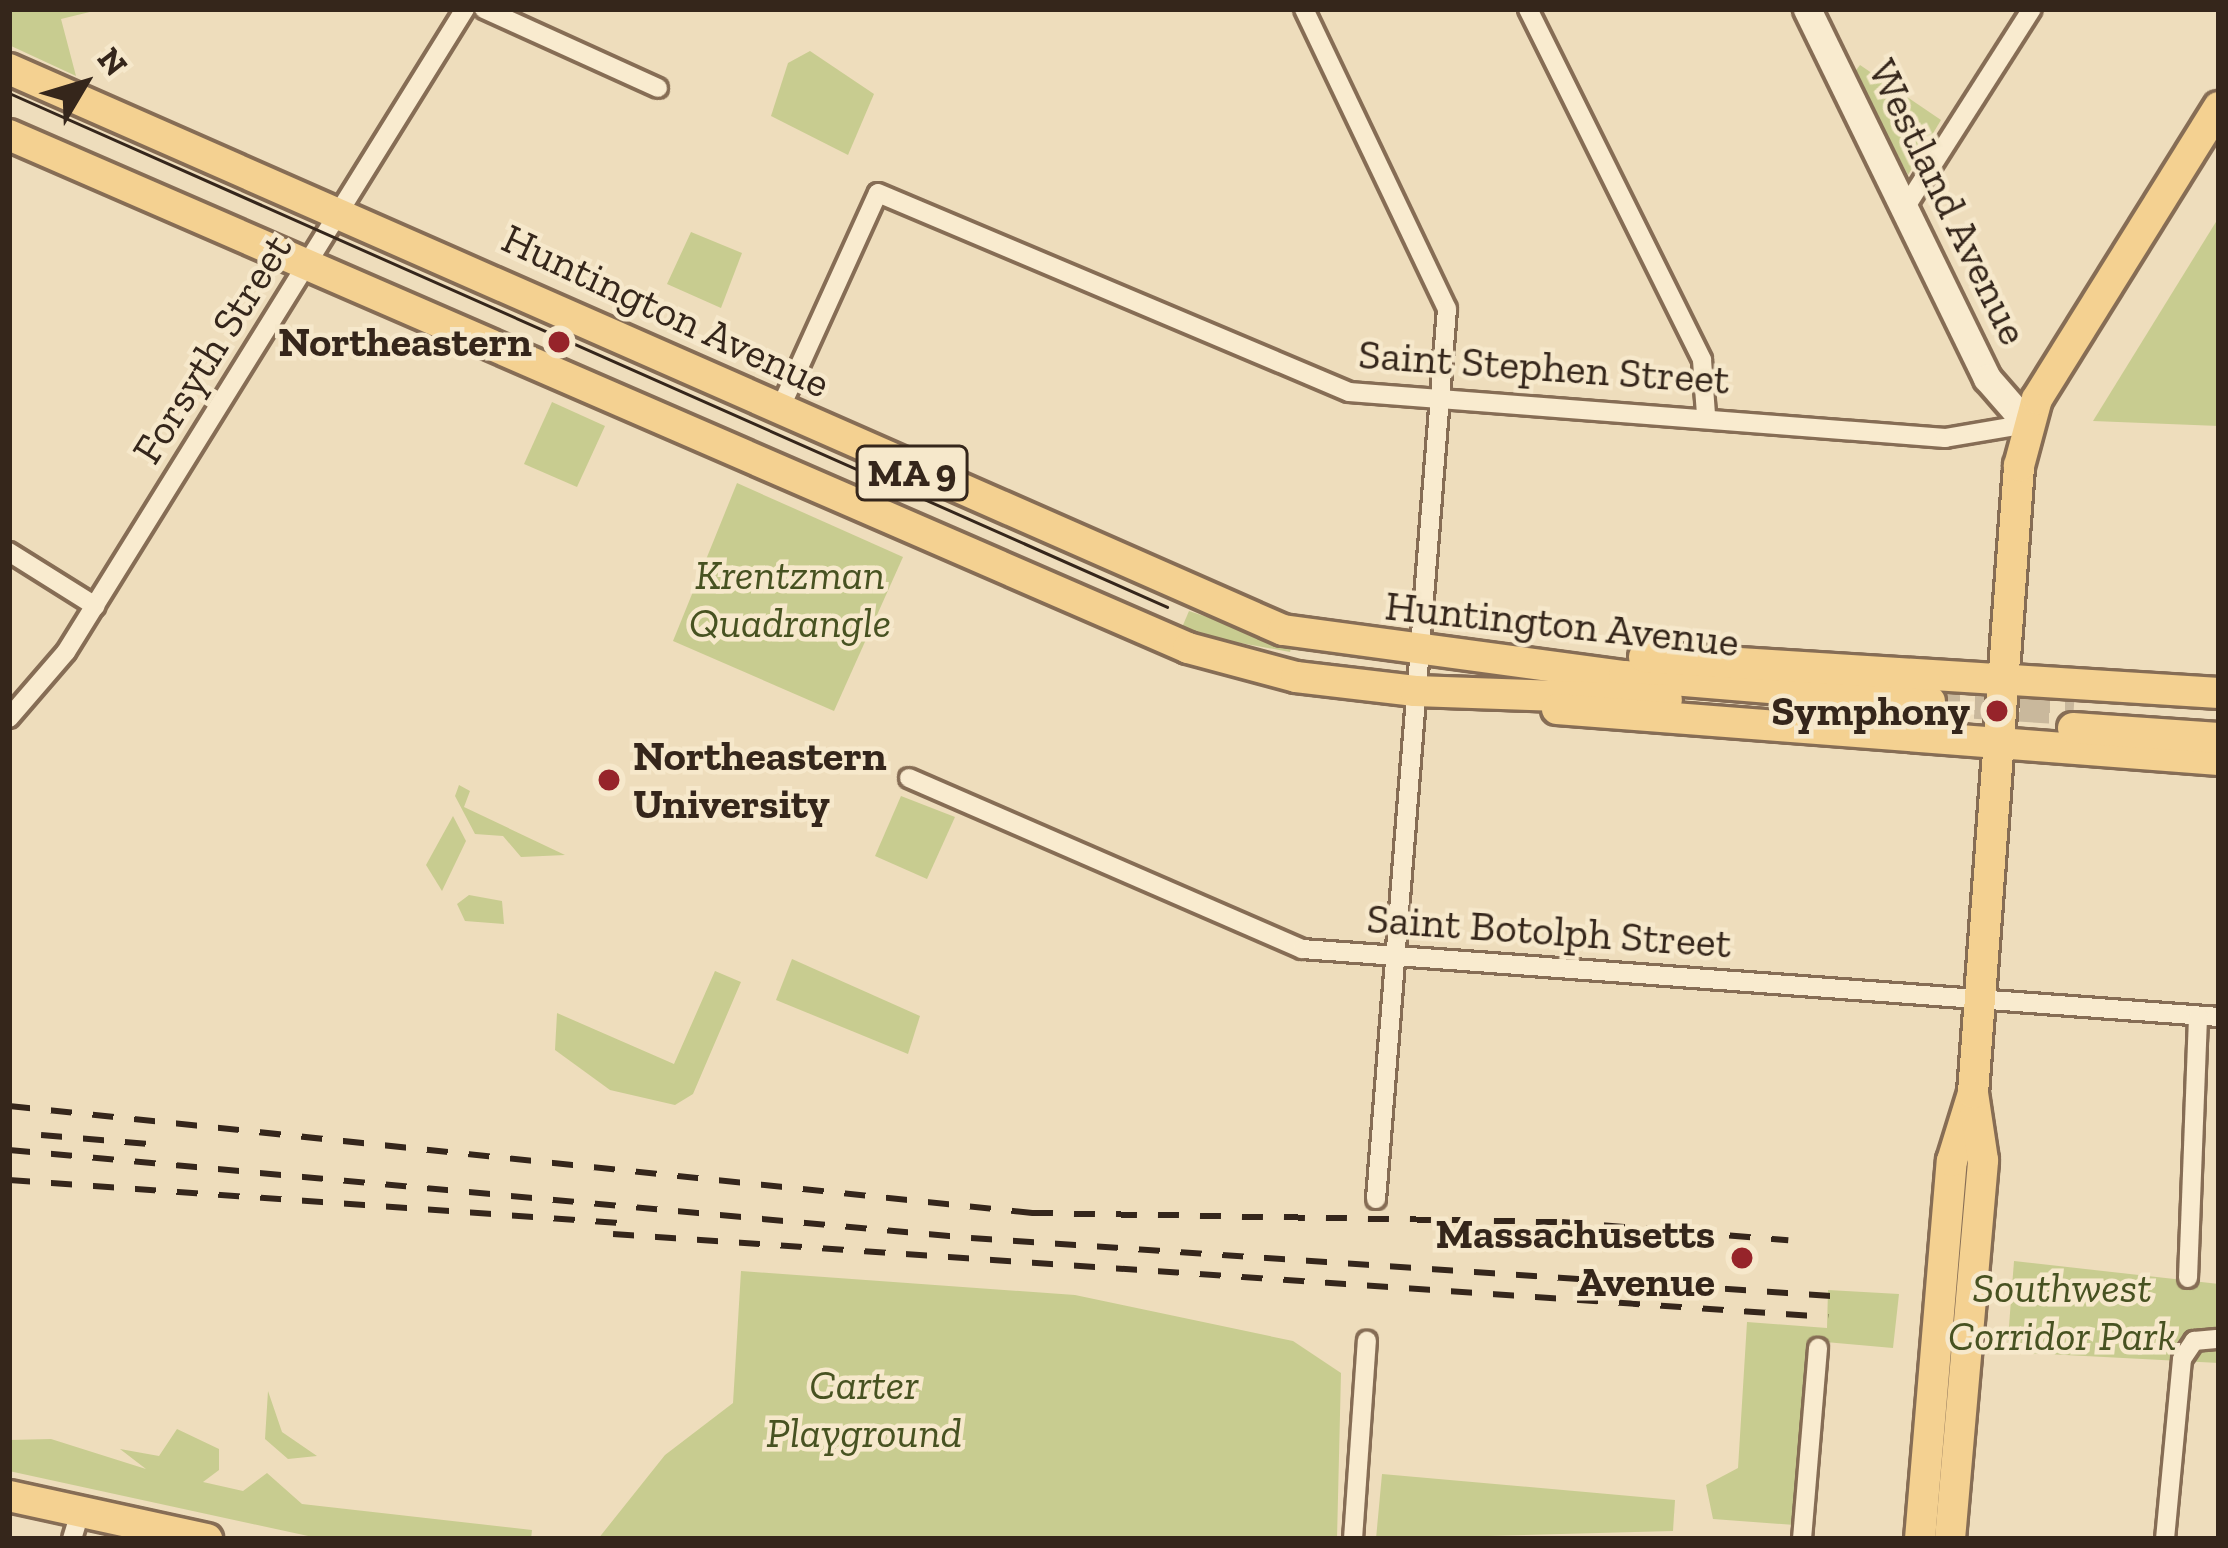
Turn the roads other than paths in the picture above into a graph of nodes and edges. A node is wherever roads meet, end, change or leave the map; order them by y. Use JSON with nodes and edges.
{"nodes":[{"id":1,"x":465,"y":9,"type":"edge"},
{"id":2,"x":484,"y":9,"type":"edge"},
{"id":3,"x":1304,"y":9,"type":"edge"},
{"id":4,"x":1528,"y":9,"type":"edge"},
{"id":5,"x":1808,"y":9,"type":"edge"},
{"id":6,"x":2032,"y":9,"type":"edge"},
{"id":7,"x":9,"y":69,"type":"edge"},
{"id":8,"x":658,"y":88,"type":"dead end"},
{"id":9,"x":2219,"y":106,"type":"edge"},
{"id":10,"x":9,"y":135,"type":"edge"},
{"id":11,"x":1905,"y":208,"type":"junction"},
{"id":12,"x":340,"y":213,"type":"junction"},
{"id":13,"x":305,"y":269,"type":"junction"},
{"id":14,"x":1438,"y":398,"type":"junction"},
{"id":15,"x":779,"y":411,"type":"junction"},
{"id":16,"x":1706,"y":414,"type":"junction"},
{"id":17,"x":2027,"y":424,"type":"junction"},
{"id":18,"x":9,"y":552,"type":"edge"},
{"id":19,"x":95,"y":606,"type":"junction"},
{"id":20,"x":1420,"y":652,"type":"junction"},
{"id":21,"x":1533,"y":662,"type":"junction"},
{"id":22,"x":2003,"y":682,"type":"junction"},
{"id":23,"x":1415,"y":691,"type":"junction"},
{"id":24,"x":2219,"y":693,"type":"edge"},
{"id":25,"x":1504,"y":698,"type":"junction"},
{"id":26,"x":9,"y":718,"type":"edge"},
{"id":27,"x":2219,"y":719,"type":"edge"},
{"id":28,"x":2219,"y":738,"type":"edge"},
{"id":29,"x":1998,"y":746,"type":"junction"},
{"id":30,"x":2219,"y":760,"type":"edge"},
{"id":31,"x":909,"y":778,"type":"dead end"},
{"id":32,"x":1396,"y":956,"type":"junction"},
{"id":33,"x":1980,"y":999,"type":"junction"},
{"id":34,"x":2198,"y":1016,"type":"junction"},
{"id":35,"x":2219,"y":1017,"type":"edge"},
{"id":36,"x":1973,"y":1093,"type":"junction"},
{"id":37,"x":1376,"y":1199,"type":"dead end"},
{"id":38,"x":2188,"y":1278,"type":"dead end"},
{"id":39,"x":2219,"y":1339,"type":"edge"},
{"id":40,"x":1367,"y":1340,"type":"dead end"},
{"id":41,"x":1818,"y":1348,"type":"dead end"},
{"id":42,"x":9,"y":1496,"type":"edge"},
{"id":43,"x":76,"y":1526,"type":"edge"},
{"id":44,"x":207,"y":1539,"type":"edge"},
{"id":45,"x":1353,"y":1539,"type":"edge"},
{"id":46,"x":1802,"y":1539,"type":"edge"},
{"id":47,"x":1920,"y":1539,"type":"edge"},
{"id":48,"x":1950,"y":1539,"type":"edge"},
{"id":49,"x":2165,"y":1539,"type":"edge"}],
"edges":[{"from":1,"to":12,"type":"street","name":"Forsyth Street"},
{"from":2,"to":8,"type":"street"},
{"from":3,"to":14,"type":"street"},
{"from":4,"to":16,"type":"street"},
{"from":5,"to":11,"type":"main road","name":"Westland Avenue"},
{"from":6,"to":11,"type":"street"},
{"from":7,"to":12,"type":"main road","name":"Huntington Avenue","number":"MA 9"},
{"from":9,"to":17,"type":"main road"},
{"from":10,"to":13,"type":"main road","name":"Huntington Avenue","number":"MA 9"},
{"from":11,"to":17,"type":"main road","name":"Westland Avenue"},
{"from":12,"to":13,"type":"street","name":"Forsyth Street"},
{"from":12,"to":15,"type":"main road","name":"Huntington Avenue","number":"MA 9"},
{"from":13,"to":19,"type":"street","name":"Forsyth Street"},
{"from":13,"to":23,"type":"main road","name":"Huntington Avenue","number":"MA 9"},
{"from":14,"to":15,"type":"street","name":"Saint Stephen Street"},
{"from":14,"to":16,"type":"street","name":"Saint Stephen Street"},
{"from":14,"to":20,"type":"street"},
{"from":15,"to":20,"type":"main road","name":"Huntington Avenue","number":"MA 9"},
{"from":16,"to":17,"type":"street","name":"Saint Stephen Street"},
{"from":17,"to":22,"type":"main road"},
{"from":18,"to":19,"type":"street"},
{"from":19,"to":26,"type":"street","name":"Forsyth Street"},
{"from":20,"to":21,"type":"main road","name":"Huntington Avenue","number":"MA 9"},
{"from":20,"to":23,"type":"street"},
{"from":21,"to":22,"type":"main road"},
{"from":21,"to":25,"type":"main road","name":"Huntington Avenue","number":"MA 9"},
{"from":22,"to":24,"type":"main road"},
{"from":22,"to":29,"type":"main road"},
{"from":23,"to":25,"type":"main road","name":"Huntington Avenue","number":"MA 9"},
{"from":23,"to":32,"type":"street"},
{"from":25,"to":29,"type":"main road"},
{"from":27,"to":28,"type":"main road"},
{"from":29,"to":30,"type":"main road"},
{"from":29,"to":33,"type":"main road"},
{"from":31,"to":32,"type":"street","name":"Saint Botolph Street"},
{"from":32,"to":33,"type":"street","name":"Saint Botolph Street"},
{"from":32,"to":37,"type":"street"},
{"from":33,"to":34,"type":"street","name":"Saint Botolph Street"},
{"from":33,"to":36,"type":"main road"},
{"from":34,"to":35,"type":"street","name":"Saint Botolph Street"},
{"from":34,"to":38,"type":"street"},
{"from":36,"to":47,"type":"main road"},
{"from":36,"to":48,"type":"main road"},
{"from":39,"to":49,"type":"street"},
{"from":40,"to":45,"type":"street"},
{"from":41,"to":46,"type":"street"},
{"from":42,"to":43,"type":"main road"},
{"from":43,"to":44,"type":"main road"}]}
